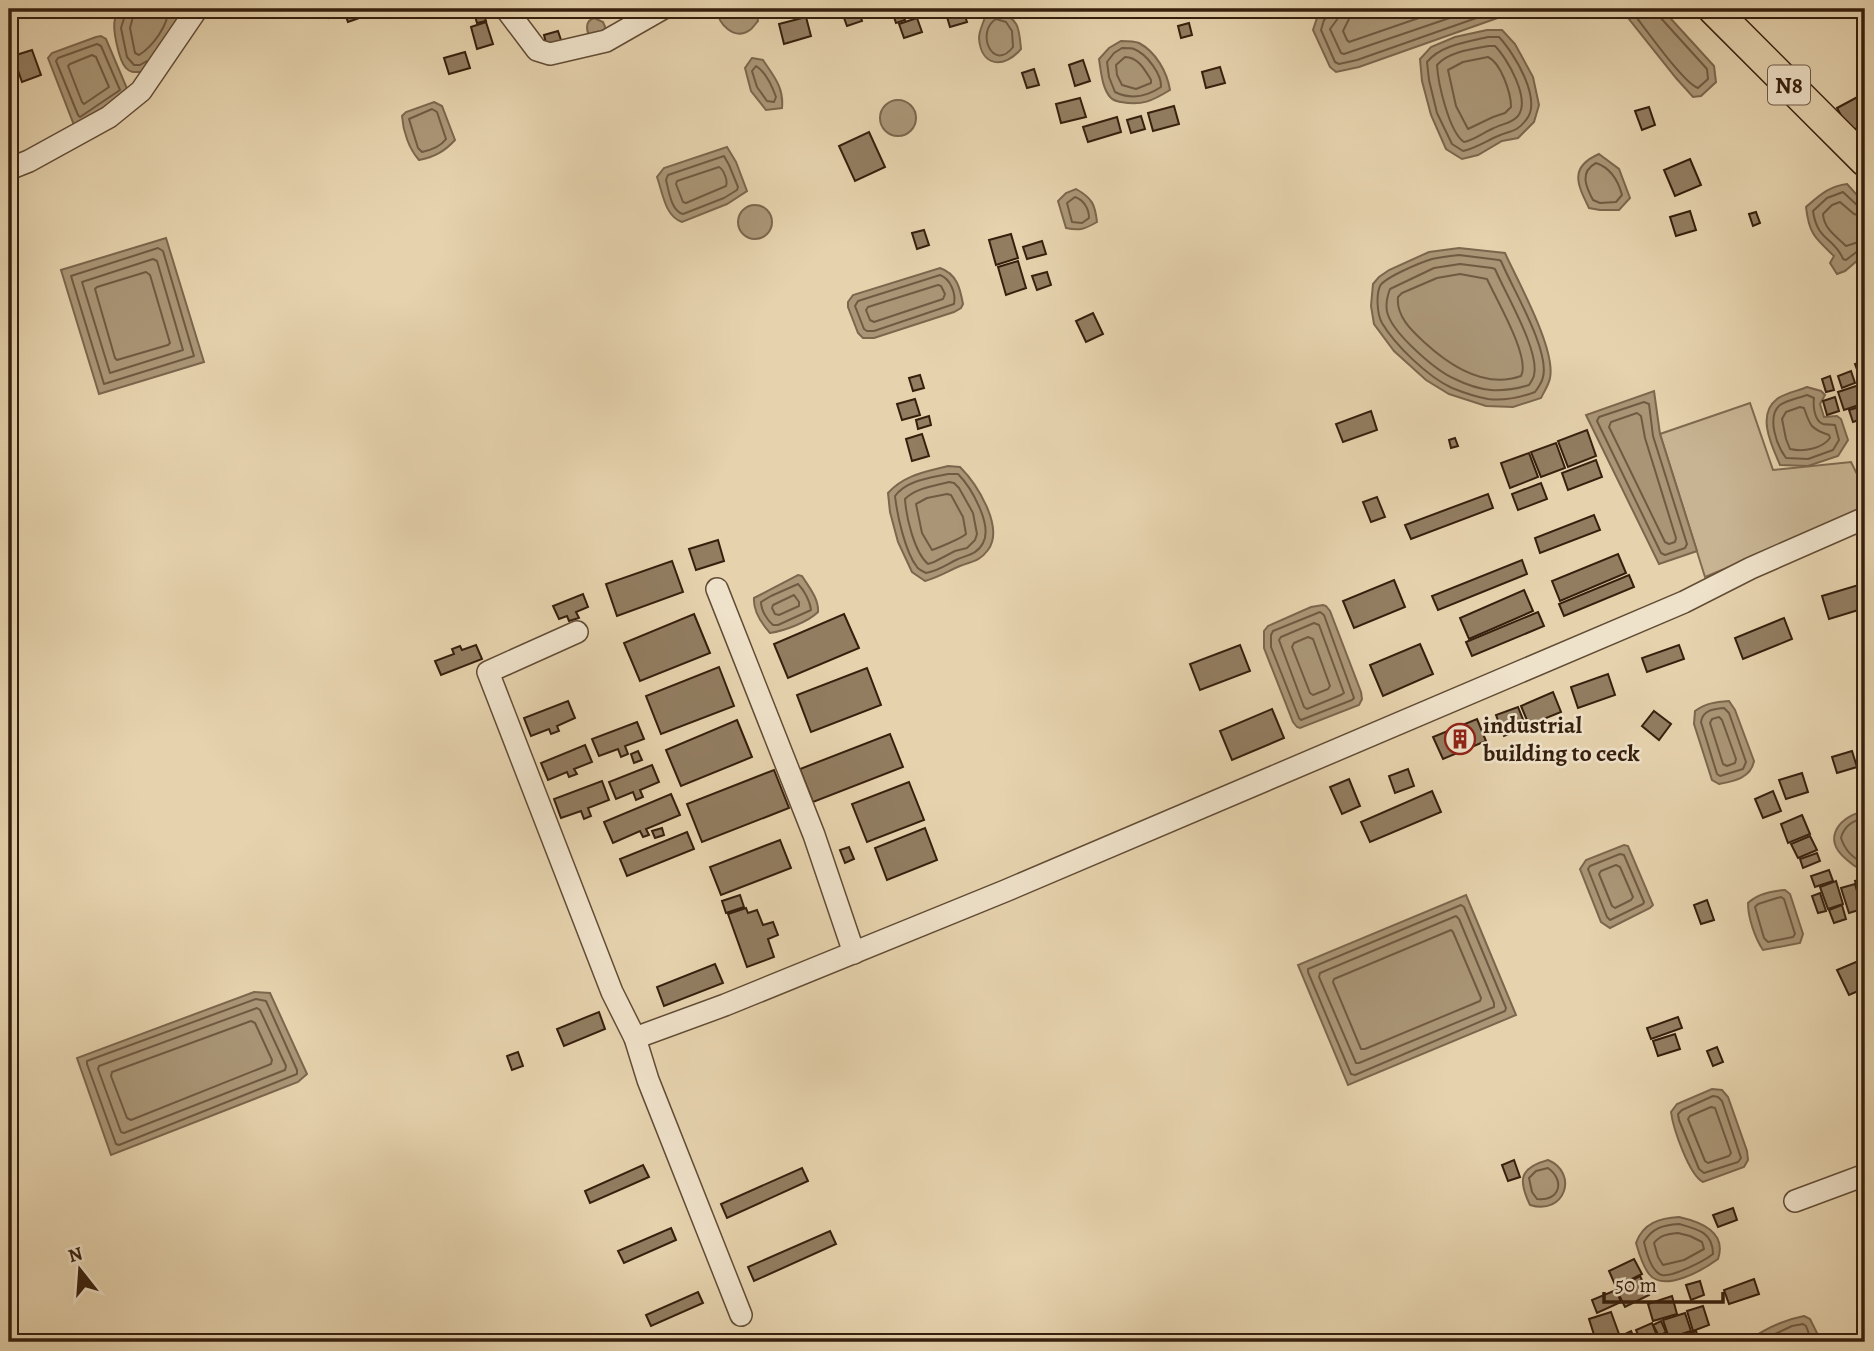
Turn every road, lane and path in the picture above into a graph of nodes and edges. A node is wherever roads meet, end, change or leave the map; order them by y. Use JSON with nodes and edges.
{"nodes":[{"id":1,"x":197,"y":9,"type":"edge"},
{"id":2,"x":506,"y":9,"type":"edge"},
{"id":3,"x":662,"y":9,"type":"edge"},
{"id":4,"x":1713,"y":9,"type":"edge"},
{"id":5,"x":1865,"y":161,"type":"edge"},
{"id":6,"x":9,"y":169,"type":"edge"},
{"id":7,"x":1865,"y":518,"type":"edge"},
{"id":8,"x":717,"y":589,"type":"dead end"},
{"id":9,"x":577,"y":632,"type":"dead end"},
{"id":10,"x":854,"y":953,"type":"junction"},
{"id":11,"x":635,"y":1038,"type":"junction"},
{"id":12,"x":1865,"y":1175,"type":"edge"},
{"id":13,"x":1796,"y":1201,"type":"dead end"},
{"id":14,"x":741,"y":1315,"type":"dead end"}],
"edges":[{"from":1,"to":6,"type":"street"},
{"from":2,"to":3,"type":"street"},
{"from":4,"to":5,"type":"highway","number":"N8"},
{"from":7,"to":10,"type":"street"},
{"from":8,"to":10,"type":"street"},
{"from":9,"to":11,"type":"street"},
{"from":10,"to":11,"type":"street"},
{"from":11,"to":14,"type":"street"},
{"from":12,"to":13,"type":"street"}]}
